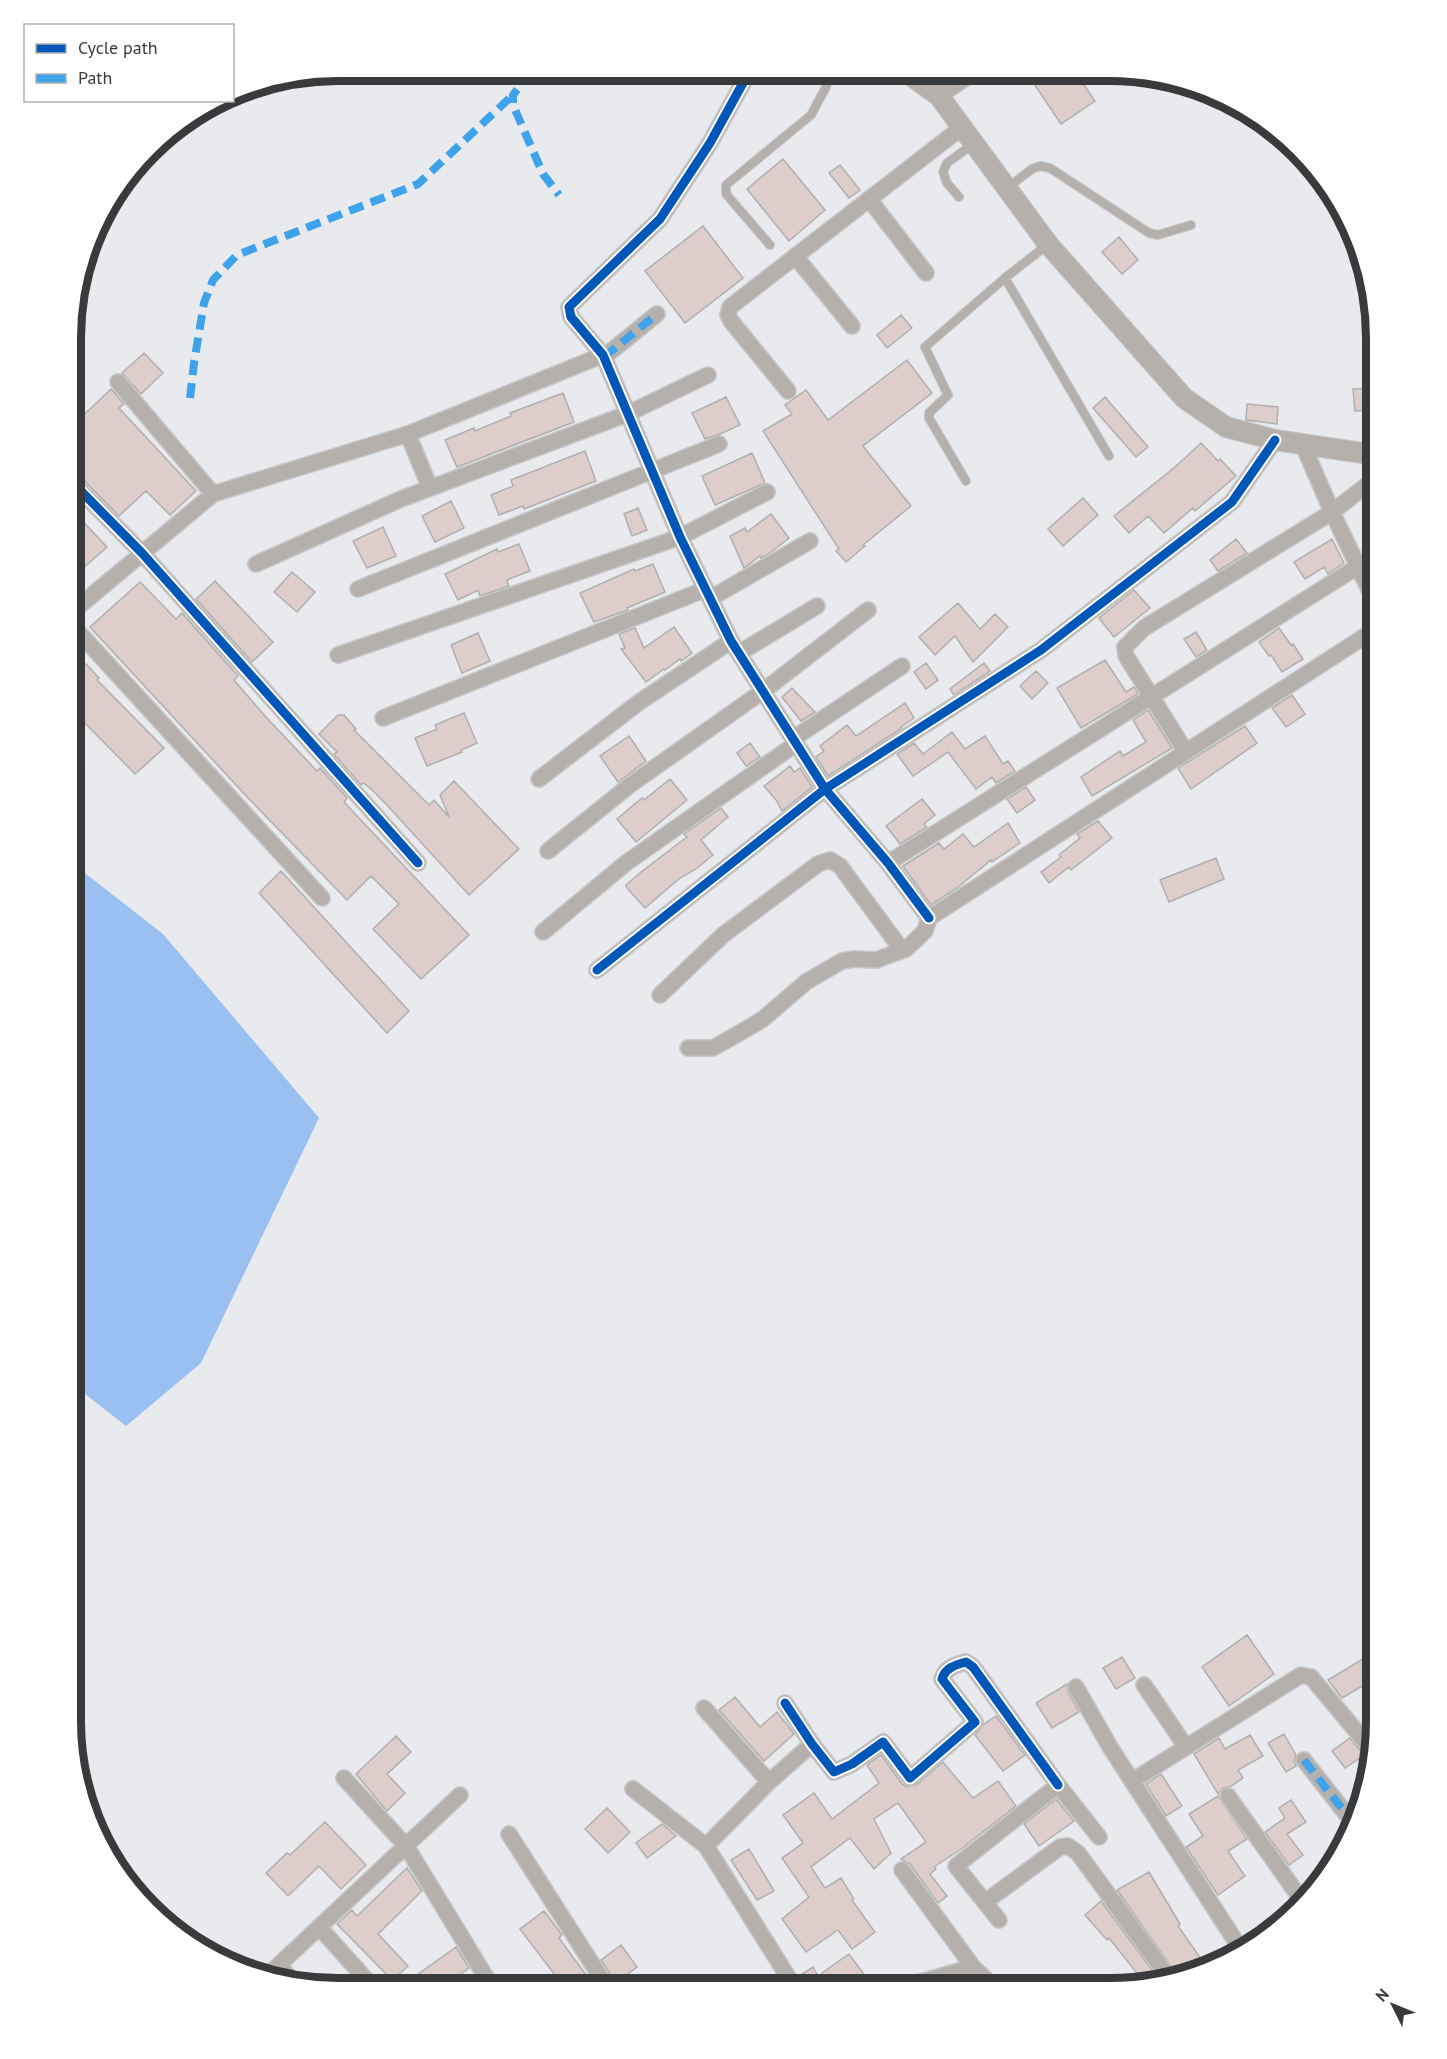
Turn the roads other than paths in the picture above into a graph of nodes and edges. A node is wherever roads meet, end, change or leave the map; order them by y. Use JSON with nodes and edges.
{"nodes":[{"id":1,"x":744,"y":81,"type":"edge"},
{"id":2,"x":828,"y":81,"type":"edge"},
{"id":3,"x":918,"y":81,"type":"edge"},
{"id":4,"x":961,"y":81,"type":"edge"},
{"id":5,"x":939,"y":96,"type":"junction"},
{"id":6,"x":967,"y":136,"type":"junction"},
{"id":7,"x":1006,"y":189,"type":"junction"},
{"id":8,"x":959,"y":197,"type":"dead end"},
{"id":9,"x":869,"y":200,"type":"junction"},
{"id":10,"x":1191,"y":225,"type":"dead end"},
{"id":11,"x":1048,"y":244,"type":"junction"},
{"id":12,"x":770,"y":245,"type":"dead end"},
{"id":13,"x":795,"y":256,"type":"junction"},
{"id":14,"x":926,"y":273,"type":"dead end"},
{"id":15,"x":1005,"y":278,"type":"junction"},
{"id":16,"x":657,"y":314,"type":"dead end"},
{"id":17,"x":852,"y":326,"type":"dead end"},
{"id":18,"x":604,"y":356,"type":"junction"},
{"id":19,"x":708,"y":375,"type":"dead end"},
{"id":20,"x":118,"y":382,"type":"dead end"},
{"id":21,"x":788,"y":392,"type":"dead end"},
{"id":22,"x":627,"y":414,"type":"junction"},
{"id":23,"x":408,"y":434,"type":"junction"},
{"id":24,"x":1275,"y":440,"type":"junction"},
{"id":25,"x":719,"y":444,"type":"dead end"},
{"id":26,"x":1303,"y":445,"type":"junction"},
{"id":27,"x":1366,"y":454,"type":"edge"},
{"id":28,"x":1109,"y":456,"type":"dead end"},
{"id":29,"x":651,"y":471,"type":"junction"},
{"id":30,"x":966,"y":481,"type":"dead end"},
{"id":31,"x":1366,"y":486,"type":"edge"},
{"id":32,"x":430,"y":488,"type":"junction"},
{"id":33,"x":81,"y":491,"type":"edge"},
{"id":34,"x":767,"y":492,"type":"dead end"},
{"id":35,"x":213,"y":494,"type":"junction"},
{"id":36,"x":1332,"y":512,"type":"junction"},
{"id":37,"x":680,"y":537,"type":"junction"},
{"id":38,"x":810,"y":541,"type":"dead end"},
{"id":39,"x":142,"y":554,"type":"junction"},
{"id":40,"x":1366,"y":561,"type":"edge"},
{"id":41,"x":256,"y":564,"type":"dead end"},
{"id":42,"x":1359,"y":566,"type":"junction"},
{"id":43,"x":1366,"y":582,"type":"edge"},
{"id":44,"x":358,"y":589,"type":"dead end"},
{"id":45,"x":709,"y":593,"type":"junction"},
{"id":46,"x":81,"y":605,"type":"edge"},
{"id":47,"x":817,"y":606,"type":"dead end"},
{"id":48,"x":868,"y":610,"type":"dead end"},
{"id":49,"x":81,"y":635,"type":"edge"},
{"id":50,"x":1366,"y":635,"type":"edge"},
{"id":51,"x":735,"y":647,"type":"junction"},
{"id":52,"x":338,"y":655,"type":"dead end"},
{"id":53,"x":902,"y":666,"type":"dead end"},
{"id":54,"x":763,"y":691,"type":"junction"},
{"id":55,"x":1152,"y":697,"type":"junction"},
{"id":56,"x":383,"y":717,"type":"dead end"},
{"id":57,"x":796,"y":741,"type":"junction"},
{"id":58,"x":1186,"y":752,"type":"junction"},
{"id":59,"x":539,"y":779,"type":"dead end"},
{"id":60,"x":825,"y":789,"type":"junction"},
{"id":61,"x":548,"y":851,"type":"dead end"},
{"id":62,"x":418,"y":863,"type":"dead end"},
{"id":63,"x":888,"y":863,"type":"junction"},
{"id":64,"x":322,"y":898,"type":"dead end"},
{"id":65,"x":930,"y":918,"type":"junction"},
{"id":66,"x":543,"y":932,"type":"dead end"},
{"id":67,"x":902,"y":950,"type":"junction"},
{"id":68,"x":597,"y":970,"type":"dead end"},
{"id":69,"x":660,"y":995,"type":"dead end"},
{"id":70,"x":688,"y":1048,"type":"dead end"},
{"id":71,"x":1144,"y":1685,"type":"dead end"},
{"id":72,"x":1076,"y":1687,"type":"dead end"},
{"id":73,"x":785,"y":1703,"type":"dead end"},
{"id":74,"x":704,"y":1708,"type":"dead end"},
{"id":75,"x":1365,"y":1741,"type":"edge"},
{"id":76,"x":812,"y":1744,"type":"junction"},
{"id":77,"x":1186,"y":1747,"type":"junction"},
{"id":78,"x":1304,"y":1760,"type":"dead end"},
{"id":79,"x":344,"y":1778,"type":"dead end"},
{"id":80,"x":1132,"y":1781,"type":"junction"},
{"id":81,"x":769,"y":1782,"type":"junction"},
{"id":82,"x":1058,"y":1785,"type":"junction"},
{"id":83,"x":633,"y":1789,"type":"dead end"},
{"id":84,"x":460,"y":1796,"type":"dead end"},
{"id":85,"x":1228,"y":1796,"type":"dead end"},
{"id":86,"x":1347,"y":1816,"type":"edge"},
{"id":87,"x":509,"y":1834,"type":"dead end"},
{"id":88,"x":1099,"y":1837,"type":"dead end"},
{"id":89,"x":406,"y":1846,"type":"junction"},
{"id":90,"x":706,"y":1846,"type":"junction"},
{"id":91,"x":902,"y":1870,"type":"dead end"},
{"id":92,"x":1298,"y":1895,"type":"edge"},
{"id":93,"x":985,"y":1902,"type":"junction"},
{"id":94,"x":999,"y":1920,"type":"dead end"},
{"id":95,"x":319,"y":1927,"type":"junction"},
{"id":96,"x":1237,"y":1944,"type":"edge"},
{"id":97,"x":279,"y":1965,"type":"junction"},
{"id":98,"x":973,"y":1968,"type":"junction"},
{"id":99,"x":274,"y":1970,"type":"edge"},
{"id":100,"x":285,"y":1972,"type":"edge"},
{"id":101,"x":1165,"y":1972,"type":"edge"},
{"id":102,"x":365,"y":1978,"type":"edge"},
{"id":103,"x":487,"y":1978,"type":"edge"},
{"id":104,"x":601,"y":1978,"type":"edge"},
{"id":105,"x":789,"y":1978,"type":"edge"},
{"id":106,"x":936,"y":1978,"type":"edge"},
{"id":107,"x":984,"y":1978,"type":"edge"}],
"edges":[{"from":1,"to":18,"type":"street"},
{"from":2,"to":12,"type":"lane"},
{"from":3,"to":5,"type":"street"},
{"from":4,"to":5,"type":"street"},
{"from":5,"to":6,"type":"street"},
{"from":6,"to":7,"type":"street"},
{"from":6,"to":8,"type":"lane"},
{"from":6,"to":9,"type":"street"},
{"from":7,"to":10,"type":"lane"},
{"from":7,"to":11,"type":"street"},
{"from":9,"to":13,"type":"street"},
{"from":9,"to":14,"type":"street"},
{"from":11,"to":15,"type":"lane"},
{"from":11,"to":24,"type":"street"},
{"from":13,"to":17,"type":"street"},
{"from":13,"to":21,"type":"street"},
{"from":15,"to":28,"type":"lane"},
{"from":15,"to":30,"type":"lane"},
{"from":16,"to":18,"type":"street"},
{"from":18,"to":22,"type":"street"},
{"from":18,"to":23,"type":"street"},
{"from":19,"to":22,"type":"street"},
{"from":20,"to":35,"type":"street"},
{"from":22,"to":29,"type":"street"},
{"from":22,"to":32,"type":"street"},
{"from":23,"to":32,"type":"street"},
{"from":23,"to":35,"type":"street"},
{"from":24,"to":26,"type":"street"},
{"from":24,"to":60,"type":"street"},
{"from":25,"to":29,"type":"street"},
{"from":26,"to":27,"type":"street"},
{"from":26,"to":36,"type":"street"},
{"from":29,"to":37,"type":"street"},
{"from":29,"to":44,"type":"street"},
{"from":31,"to":36,"type":"street"},
{"from":32,"to":41,"type":"street"},
{"from":33,"to":39,"type":"street"},
{"from":34,"to":37,"type":"street"},
{"from":35,"to":39,"type":"street"},
{"from":36,"to":42,"type":"street"},
{"from":36,"to":55,"type":"street"},
{"from":37,"to":45,"type":"street"},
{"from":37,"to":52,"type":"street"},
{"from":38,"to":45,"type":"street"},
{"from":39,"to":46,"type":"street"},
{"from":39,"to":62,"type":"street"},
{"from":40,"to":42,"type":"street"},
{"from":42,"to":43,"type":"street"},
{"from":42,"to":55,"type":"street"},
{"from":45,"to":51,"type":"street"},
{"from":45,"to":56,"type":"street"},
{"from":47,"to":51,"type":"street"},
{"from":48,"to":54,"type":"street"},
{"from":49,"to":64,"type":"street"},
{"from":50,"to":58,"type":"street"},
{"from":51,"to":54,"type":"street"},
{"from":51,"to":59,"type":"street"},
{"from":53,"to":57,"type":"street"},
{"from":54,"to":57,"type":"street"},
{"from":54,"to":61,"type":"street"},
{"from":55,"to":58,"type":"street"},
{"from":55,"to":63,"type":"street"},
{"from":57,"to":60,"type":"street"},
{"from":57,"to":66,"type":"street"},
{"from":58,"to":65,"type":"street"},
{"from":60,"to":63,"type":"street"},
{"from":60,"to":68,"type":"street"},
{"from":63,"to":65,"type":"street"},
{"from":65,"to":67,"type":"street"},
{"from":67,"to":69,"type":"street"},
{"from":67,"to":70,"type":"street"},
{"from":71,"to":77,"type":"street"},
{"from":72,"to":80,"type":"street"},
{"from":73,"to":76,"type":"street"},
{"from":74,"to":81,"type":"street"},
{"from":75,"to":77,"type":"street"},
{"from":76,"to":81,"type":"street"},
{"from":76,"to":82,"type":"street"},
{"from":77,"to":80,"type":"street"},
{"from":78,"to":86,"type":"street"},
{"from":79,"to":89,"type":"street"},
{"from":80,"to":96,"type":"street"},
{"from":81,"to":90,"type":"street"},
{"from":82,"to":88,"type":"street"},
{"from":82,"to":93,"type":"street"},
{"from":83,"to":90,"type":"street"},
{"from":84,"to":89,"type":"street"},
{"from":85,"to":92,"type":"street"},
{"from":87,"to":104,"type":"street"},
{"from":89,"to":95,"type":"street"},
{"from":89,"to":103,"type":"street"},
{"from":90,"to":105,"type":"street"},
{"from":91,"to":98,"type":"street"},
{"from":93,"to":94,"type":"street"},
{"from":93,"to":101,"type":"street"},
{"from":95,"to":97,"type":"street"},
{"from":95,"to":102,"type":"street"},
{"from":97,"to":99,"type":"street"},
{"from":97,"to":100,"type":"street"},
{"from":98,"to":106,"type":"street"},
{"from":98,"to":107,"type":"street"}]}
